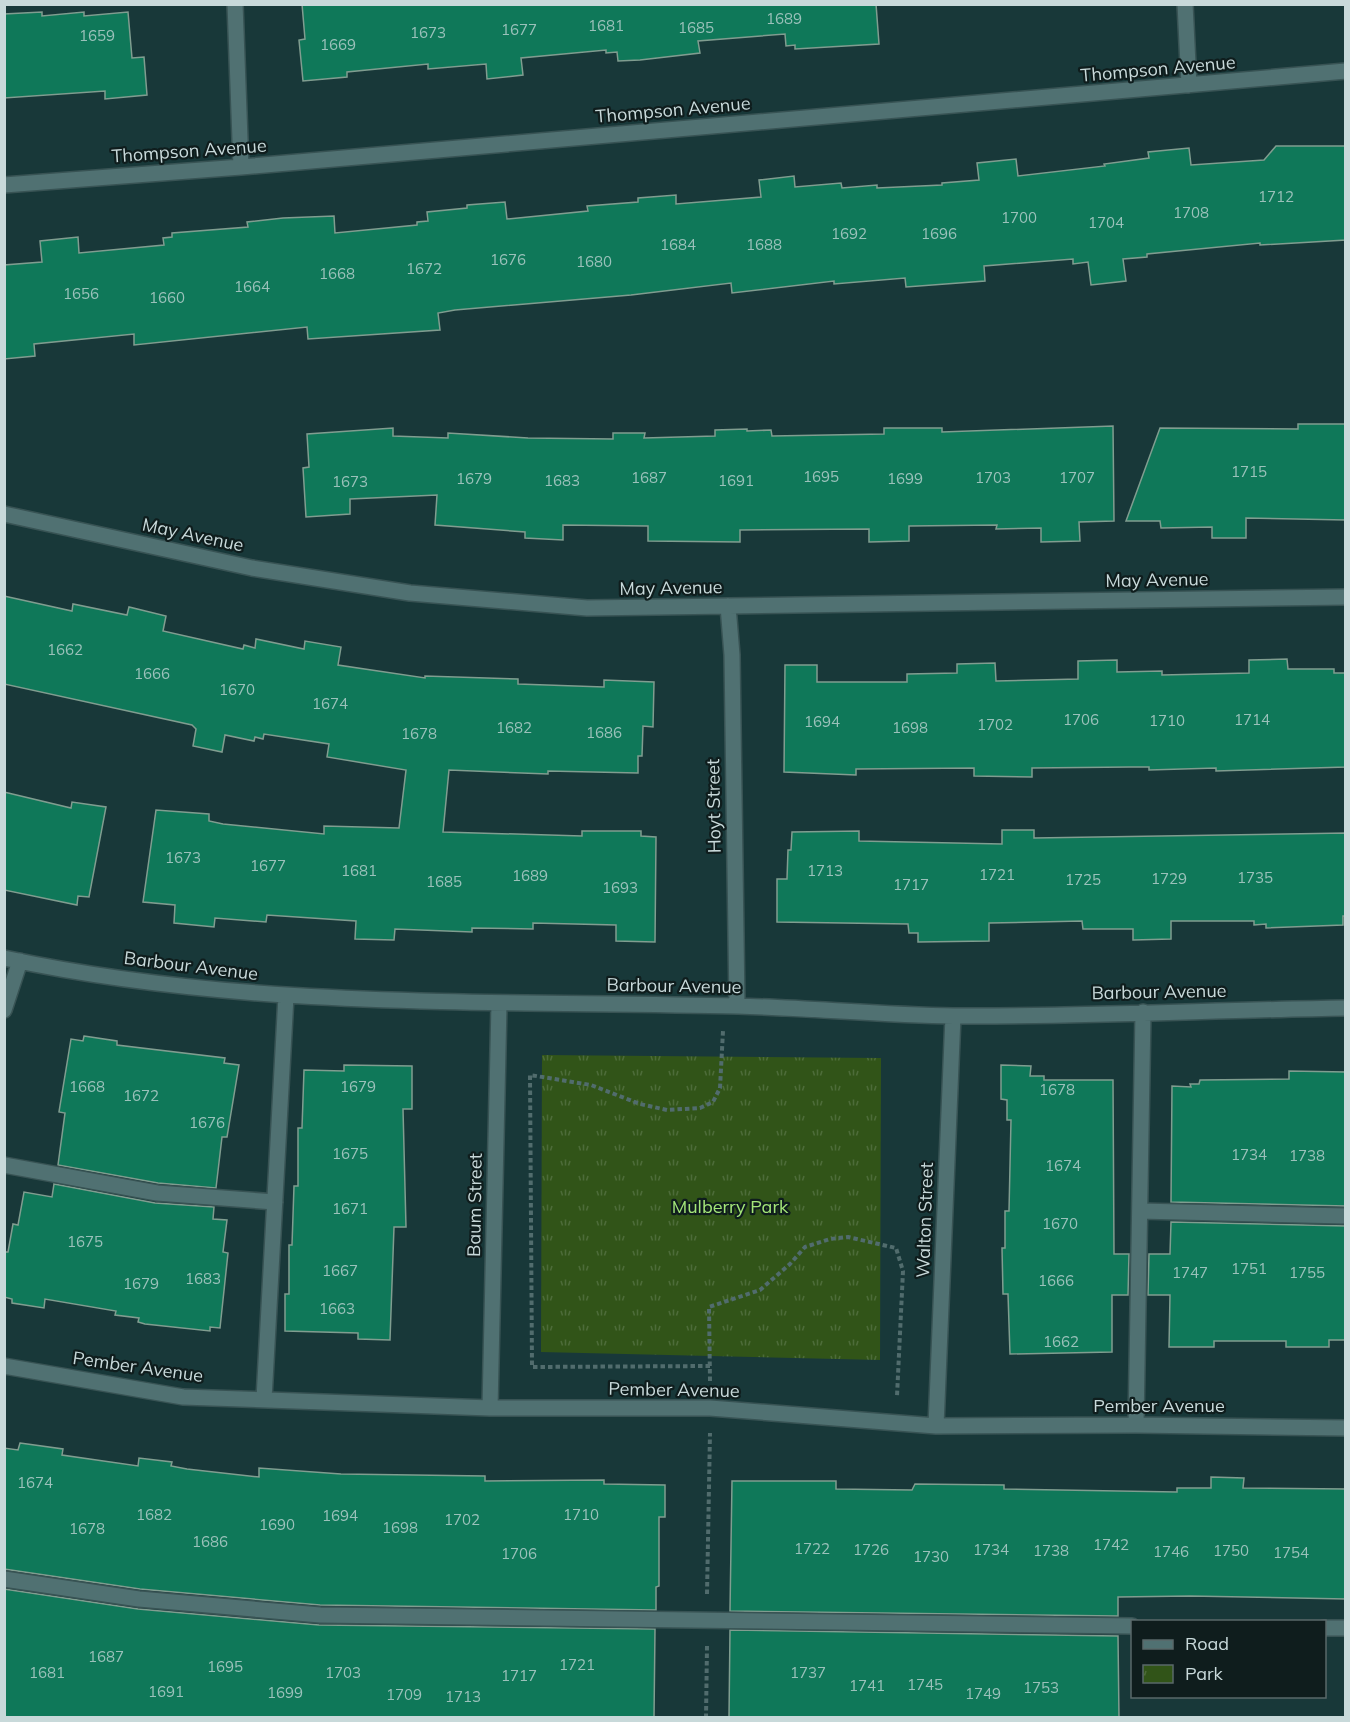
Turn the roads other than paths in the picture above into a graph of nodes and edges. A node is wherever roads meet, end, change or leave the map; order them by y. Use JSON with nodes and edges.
{"nodes":[{"id":1,"x":235,"y":4,"type":"edge"},
{"id":2,"x":1185,"y":4,"type":"edge"},
{"id":3,"x":1346,"y":71,"type":"edge"},
{"id":4,"x":1189,"y":86,"type":"junction"},
{"id":5,"x":241,"y":167,"type":"junction"},
{"id":6,"x":4,"y":185,"type":"edge"},
{"id":7,"x":4,"y":514,"type":"edge"},
{"id":8,"x":1346,"y":597,"type":"edge"},
{"id":9,"x":728,"y":606,"type":"junction"},
{"id":10,"x":12,"y":959,"type":"edge"},
{"id":11,"x":286,"y":996,"type":"junction"},
{"id":12,"x":499,"y":1004,"type":"junction"},
{"id":13,"x":730,"y":1006,"type":"junction"},
{"id":14,"x":1346,"y":1008,"type":"edge"},
{"id":15,"x":4,"y":1010,"type":"edge"},
{"id":16,"x":1143,"y":1012,"type":"junction"},
{"id":17,"x":953,"y":1016,"type":"junction"},
{"id":18,"x":4,"y":1165,"type":"edge"},
{"id":19,"x":275,"y":1202,"type":"junction"},
{"id":20,"x":1140,"y":1211,"type":"junction"},
{"id":21,"x":1346,"y":1216,"type":"edge"},
{"id":22,"x":4,"y":1366,"type":"edge"},
{"id":23,"x":264,"y":1399,"type":"junction"},
{"id":24,"x":490,"y":1408,"type":"junction"},
{"id":25,"x":1136,"y":1425,"type":"junction"},
{"id":26,"x":936,"y":1426,"type":"junction"},
{"id":27,"x":1346,"y":1428,"type":"edge"},
{"id":28,"x":4,"y":1579,"type":"edge"},
{"id":29,"x":1131,"y":1626,"type":"edge"},
{"id":30,"x":1326,"y":1628,"type":"edge"},
{"id":31,"x":1346,"y":1628,"type":"edge"}],
"edges":[{"from":1,"to":5,"type":"street"},
{"from":2,"to":4,"type":"street"},
{"from":3,"to":4,"type":"street","name":"Thompson Avenue"},
{"from":4,"to":5,"type":"street","name":"Thompson Avenue"},
{"from":5,"to":6,"type":"street","name":"Thompson Avenue"},
{"from":7,"to":9,"type":"street","name":"May Avenue"},
{"from":8,"to":9,"type":"street","name":"May Avenue"},
{"from":9,"to":13,"type":"street","name":"Hoyt Street"},
{"from":10,"to":11,"type":"street","name":"Barbour Avenue"},
{"from":10,"to":15,"type":"street"},
{"from":11,"to":12,"type":"street","name":"Barbour Avenue"},
{"from":11,"to":19,"type":"street"},
{"from":12,"to":13,"type":"street","name":"Barbour Avenue"},
{"from":12,"to":24,"type":"street","name":"Baum Street"},
{"from":13,"to":17,"type":"street","name":"Barbour Avenue"},
{"from":14,"to":16,"type":"street","name":"Barbour Avenue"},
{"from":16,"to":17,"type":"street","name":"Barbour Avenue"},
{"from":16,"to":20,"type":"street"},
{"from":17,"to":26,"type":"street","name":"Walton Street"},
{"from":18,"to":19,"type":"street"},
{"from":19,"to":23,"type":"street"},
{"from":20,"to":21,"type":"street"},
{"from":20,"to":25,"type":"street"},
{"from":22,"to":23,"type":"street","name":"Pember Avenue"},
{"from":23,"to":24,"type":"street","name":"Pember Avenue"},
{"from":24,"to":26,"type":"street","name":"Pember Avenue"},
{"from":25,"to":26,"type":"street","name":"Pember Avenue"},
{"from":25,"to":27,"type":"street","name":"Pember Avenue"},
{"from":28,"to":29,"type":"street"},
{"from":30,"to":31,"type":"street"}]}
